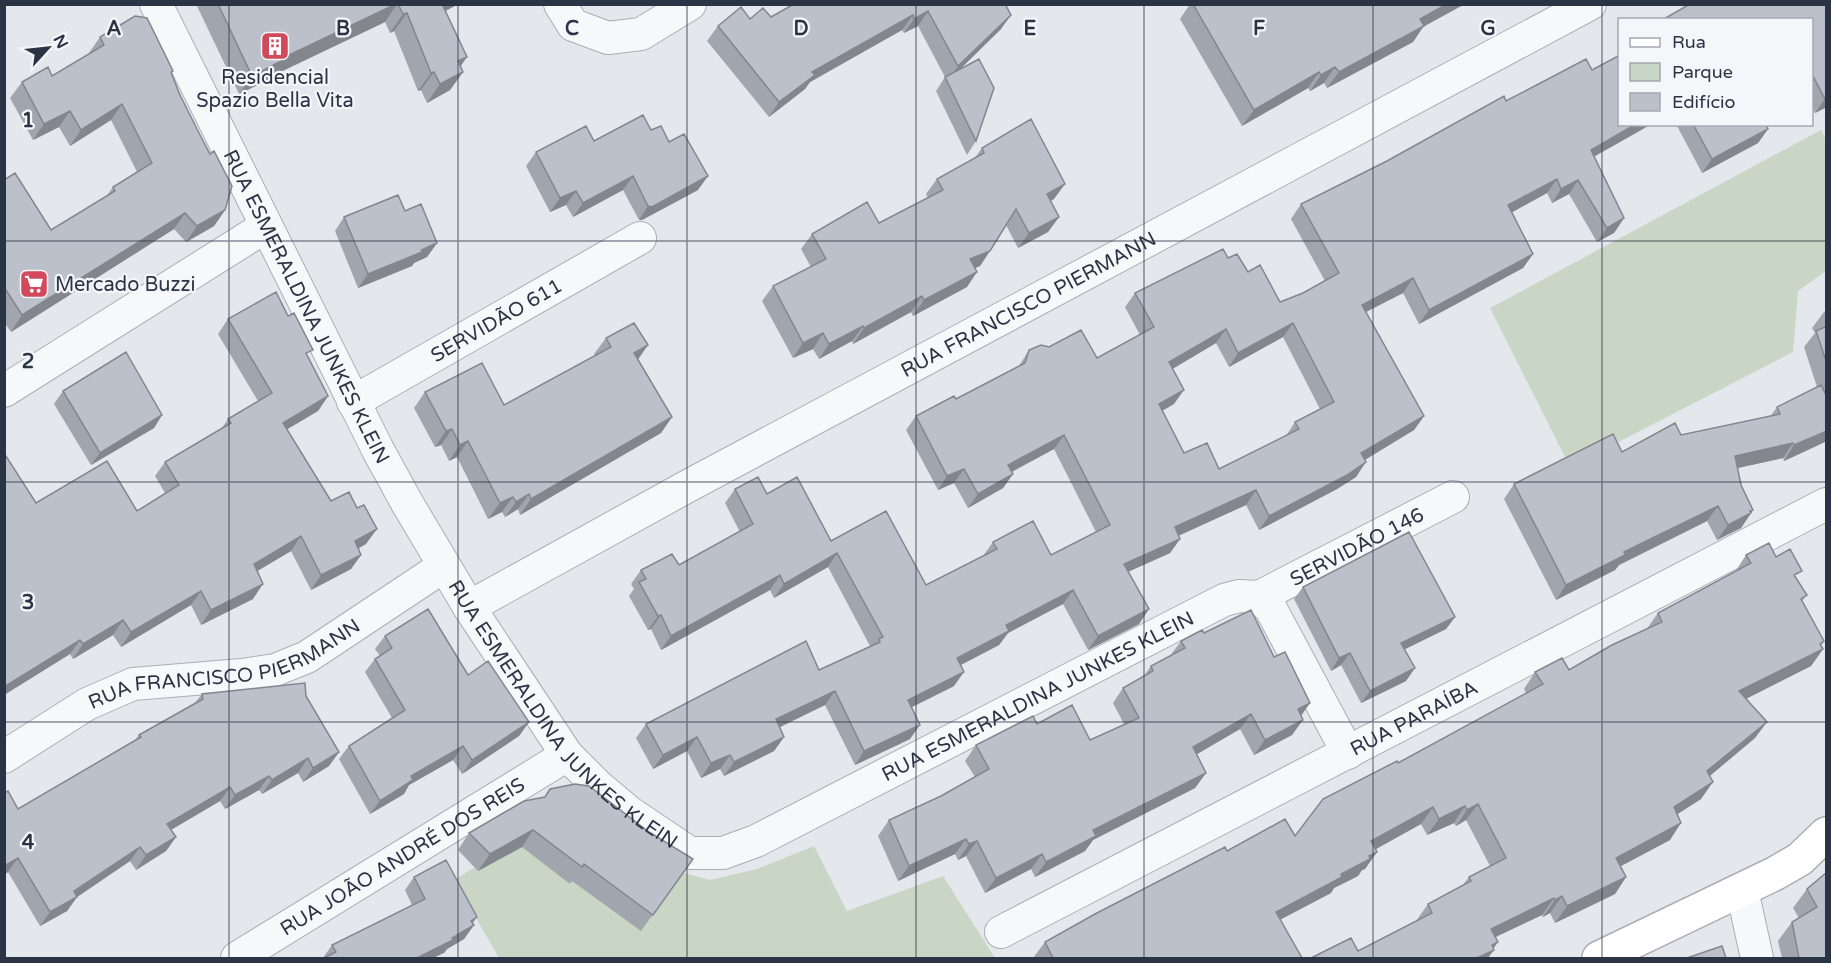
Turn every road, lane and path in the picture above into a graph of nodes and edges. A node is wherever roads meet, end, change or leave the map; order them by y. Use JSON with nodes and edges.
{"nodes":[{"id":1,"x":156,"y":4,"type":"edge"},
{"id":2,"x":560,"y":4,"type":"edge"},
{"id":3,"x":690,"y":4,"type":"edge"},
{"id":4,"x":1590,"y":4,"type":"edge"},
{"id":5,"x":266,"y":227,"type":"junction"},
{"id":6,"x":640,"y":238,"type":"dead end"},
{"id":7,"x":4,"y":391,"type":"edge"},
{"id":8,"x":353,"y":402,"type":"junction"},
{"id":9,"x":1453,"y":497,"type":"dead end"},
{"id":10,"x":1827,"y":504,"type":"edge"},
{"id":11,"x":444,"y":566,"type":"junction"},
{"id":12,"x":1259,"y":597,"type":"junction"},
{"id":13,"x":469,"y":607,"type":"junction"},
{"id":14,"x":1348,"y":753,"type":"junction"},
{"id":15,"x":567,"y":755,"type":"junction"},
{"id":16,"x":4,"y":757,"type":"edge"},
{"id":17,"x":1827,"y":834,"type":"edge"},
{"id":18,"x":1742,"y":890,"type":"junction"},
{"id":19,"x":1001,"y":932,"type":"dead end"},
{"id":20,"x":237,"y":958,"type":"edge"},
{"id":21,"x":1599,"y":958,"type":"edge"},
{"id":22,"x":1757,"y":958,"type":"edge"}],
"edges":[{"from":1,"to":5,"type":"street","name":"RUA ESMERALDINA JUNKES KLEIN"},
{"from":2,"to":3,"type":"street"},
{"from":4,"to":13,"type":"street","name":"RUA FRANCISCO PIERMANN"},
{"from":5,"to":7,"type":"street"},
{"from":5,"to":8,"type":"street","name":"RUA ESMERALDINA JUNKES KLEIN"},
{"from":6,"to":8,"type":"street","name":"SERVIDÃO 611"},
{"from":8,"to":11,"type":"street","name":"RUA ESMERALDINA JUNKES KLEIN"},
{"from":9,"to":12,"type":"street","name":"SERVIDÃO 146"},
{"from":10,"to":14,"type":"street","name":"RUA PARAÍBA"},
{"from":11,"to":13,"type":"street","name":"RUA ESMERALDINA JUNKES KLEIN"},
{"from":11,"to":16,"type":"street","name":"RUA FRANCISCO PIERMANN"},
{"from":12,"to":14,"type":"street"},
{"from":12,"to":15,"type":"street","name":"RUA ESMERALDINA JUNKES KLEIN"},
{"from":13,"to":15,"type":"street","name":"RUA ESMERALDINA JUNKES KLEIN"},
{"from":14,"to":19,"type":"street","name":"RUA PARAÍBA"},
{"from":15,"to":20,"type":"street","name":"RUA JOÃO ANDRÉ DOS REIS"},
{"from":17,"to":18,"type":"street"},
{"from":18,"to":21,"type":"street"},
{"from":18,"to":22,"type":"street"}]}
